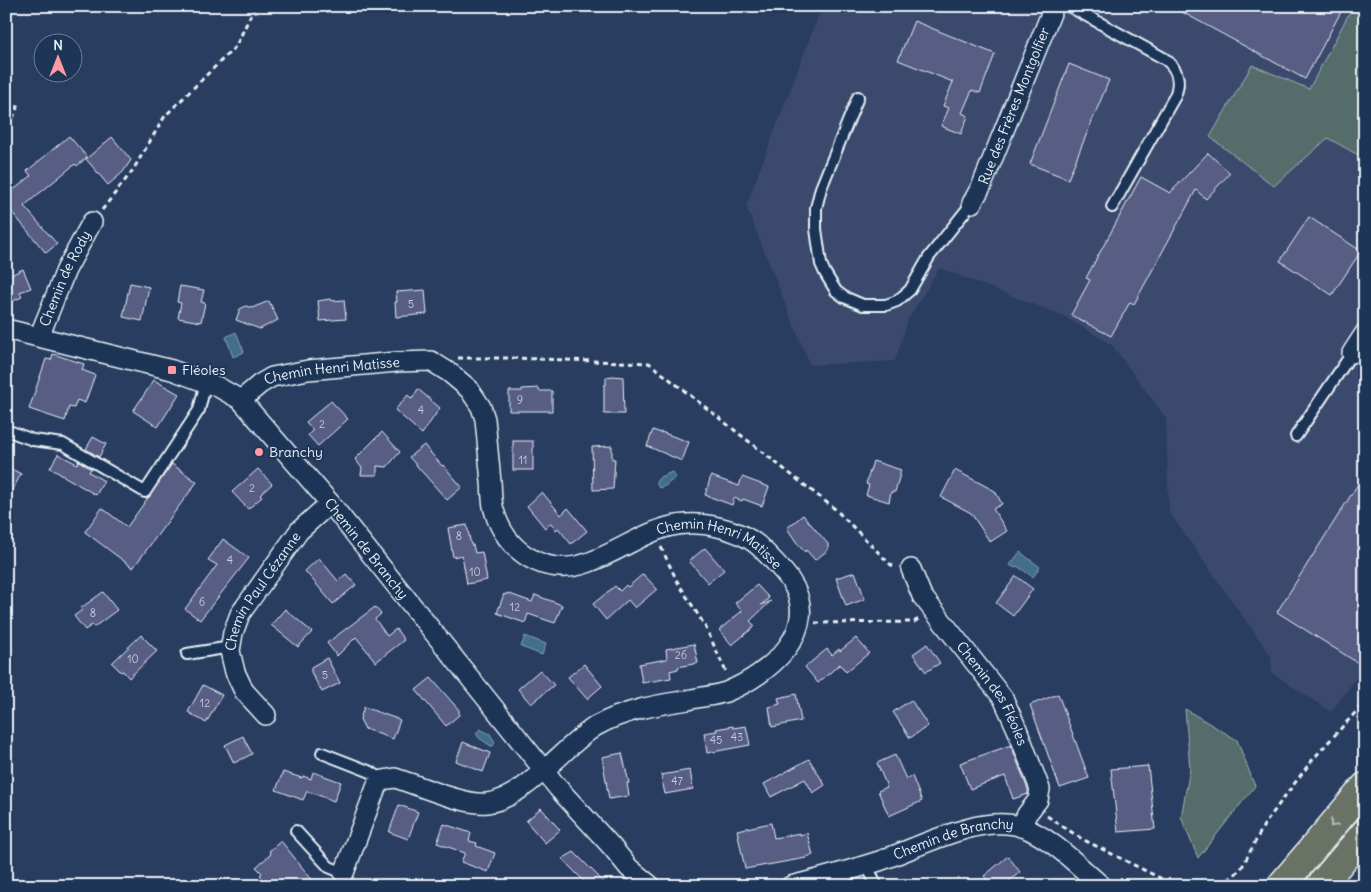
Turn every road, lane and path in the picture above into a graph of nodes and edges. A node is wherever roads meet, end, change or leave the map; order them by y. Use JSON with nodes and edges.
{"nodes":[{"id":1,"x":255,"y":6,"type":"edge"},
{"id":2,"x":1054,"y":6,"type":"edge"},
{"id":3,"x":1069,"y":6,"type":"edge"},
{"id":4,"x":858,"y":97,"type":"dead end"},
{"id":5,"x":19,"y":102,"type":"dead end"},
{"id":6,"x":6,"y":136,"type":"edge"},
{"id":7,"x":972,"y":203,"type":"joint"},
{"id":8,"x":1112,"y":207,"type":"dead end"},
{"id":9,"x":92,"y":222,"type":"joint"},
{"id":10,"x":6,"y":329,"type":"edge"},
{"id":11,"x":1365,"y":333,"type":"edge"},
{"id":12,"x":39,"y":337,"type":"junction"},
{"id":13,"x":1352,"y":353,"type":"joint"},
{"id":14,"x":431,"y":361,"type":"junction"},
{"id":15,"x":206,"y":382,"type":"junction"},
{"id":16,"x":241,"y":400,"type":"junction"},
{"id":17,"x":6,"y":430,"type":"edge"},
{"id":18,"x":1296,"y":436,"type":"dead end"},
{"id":19,"x":330,"y":503,"type":"junction"},
{"id":20,"x":653,"y":531,"type":"junction"},
{"id":21,"x":911,"y":569,"type":"joint"},
{"id":22,"x":932,"y":609,"type":"junction"},
{"id":23,"x":799,"y":624,"type":"junction"},
{"id":24,"x":231,"y":647,"type":"junction"},
{"id":25,"x":187,"y":654,"type":"dead end"},
{"id":26,"x":733,"y":688,"type":"junction"},
{"id":27,"x":1365,"y":702,"type":"edge"},
{"id":28,"x":266,"y":715,"type":"dead end"},
{"id":29,"x":322,"y":753,"type":"dead end"},
{"id":30,"x":543,"y":769,"type":"junction"},
{"id":31,"x":383,"y":780,"type":"junction"},
{"id":32,"x":1365,"y":787,"type":"edge"},
{"id":33,"x":1034,"y":806,"type":"junction"},
{"id":34,"x":1021,"y":827,"type":"junction"},
{"id":35,"x":296,"y":831,"type":"dead end"},
{"id":36,"x":1365,"y":833,"type":"edge"},
{"id":37,"x":866,"y":864,"type":"junction"},
{"id":38,"x":342,"y":879,"type":"edge"},
{"id":39,"x":651,"y":886,"type":"edge"},
{"id":40,"x":791,"y":886,"type":"edge"},
{"id":41,"x":877,"y":886,"type":"edge"},
{"id":42,"x":1102,"y":886,"type":"edge"},
{"id":43,"x":1176,"y":886,"type":"edge"},
{"id":44,"x":1221,"y":886,"type":"edge"},
{"id":45,"x":1281,"y":886,"type":"edge"},
{"id":46,"x":1320,"y":886,"type":"edge"}],
"edges":[{"from":1,"to":9,"type":"path"},
{"from":2,"to":7,"type":"street","name":"Rue des Frères Montgolfier"},
{"from":3,"to":8,"type":"lane"},
{"from":4,"to":7,"type":"lane"},
{"from":5,"to":6,"type":"path"},
{"from":9,"to":12,"type":"street","name":"Chemin de Rody"},
{"from":10,"to":12,"type":"street","name":"Chemin de Branchy"},
{"from":11,"to":13,"type":"street"},
{"from":12,"to":15,"type":"street","name":"Chemin de Branchy"},
{"from":13,"to":18,"type":"lane"},
{"from":14,"to":16,"type":"street","name":"Chemin Henri Matisse"},
{"from":14,"to":20,"type":"street","name":"Chemin Henri Matisse"},
{"from":14,"to":21,"type":"path"},
{"from":15,"to":16,"type":"street","name":"Chemin de Branchy"},
{"from":15,"to":17,"type":"lane"},
{"from":16,"to":19,"type":"street","name":"Chemin de Branchy"},
{"from":19,"to":24,"type":"street","name":"Chemin Paul Cézanne"},
{"from":19,"to":30,"type":"street","name":"Chemin de Branchy"},
{"from":20,"to":23,"type":"street","name":"Chemin Henri Matisse"},
{"from":20,"to":26,"type":"path"},
{"from":21,"to":22,"type":"street","name":"Chemin des Fléoles"},
{"from":22,"to":23,"type":"path"},
{"from":22,"to":33,"type":"street","name":"Chemin des Fléoles"},
{"from":23,"to":26,"type":"street","name":"Chemin Henri Matisse"},
{"from":24,"to":25,"type":"lane"},
{"from":24,"to":28,"type":"street","name":"Chemin Paul Cézanne"},
{"from":26,"to":30,"type":"street","name":"Chemin Henri Matisse"},
{"from":27,"to":44,"type":"path"},
{"from":29,"to":31,"type":"lane"},
{"from":30,"to":31,"type":"street","name":"Chemin Henri Matisse"},
{"from":30,"to":39,"type":"street","name":"Chemin de Branchy"},
{"from":31,"to":38,"type":"street"},
{"from":32,"to":45,"type":"highway","one_way":true},
{"from":33,"to":34,"type":"street","name":"Chemin des Fléoles"},
{"from":33,"to":43,"type":"path"},
{"from":34,"to":37,"type":"street","name":"Chemin de Branchy"},
{"from":34,"to":42,"type":"street","name":"Chemin de Branchy"},
{"from":35,"to":38,"type":"lane"},
{"from":36,"to":46,"type":"highway"},
{"from":37,"to":40,"type":"street","name":"Chemin de Branchy"},
{"from":37,"to":41,"type":"lane"}]}
